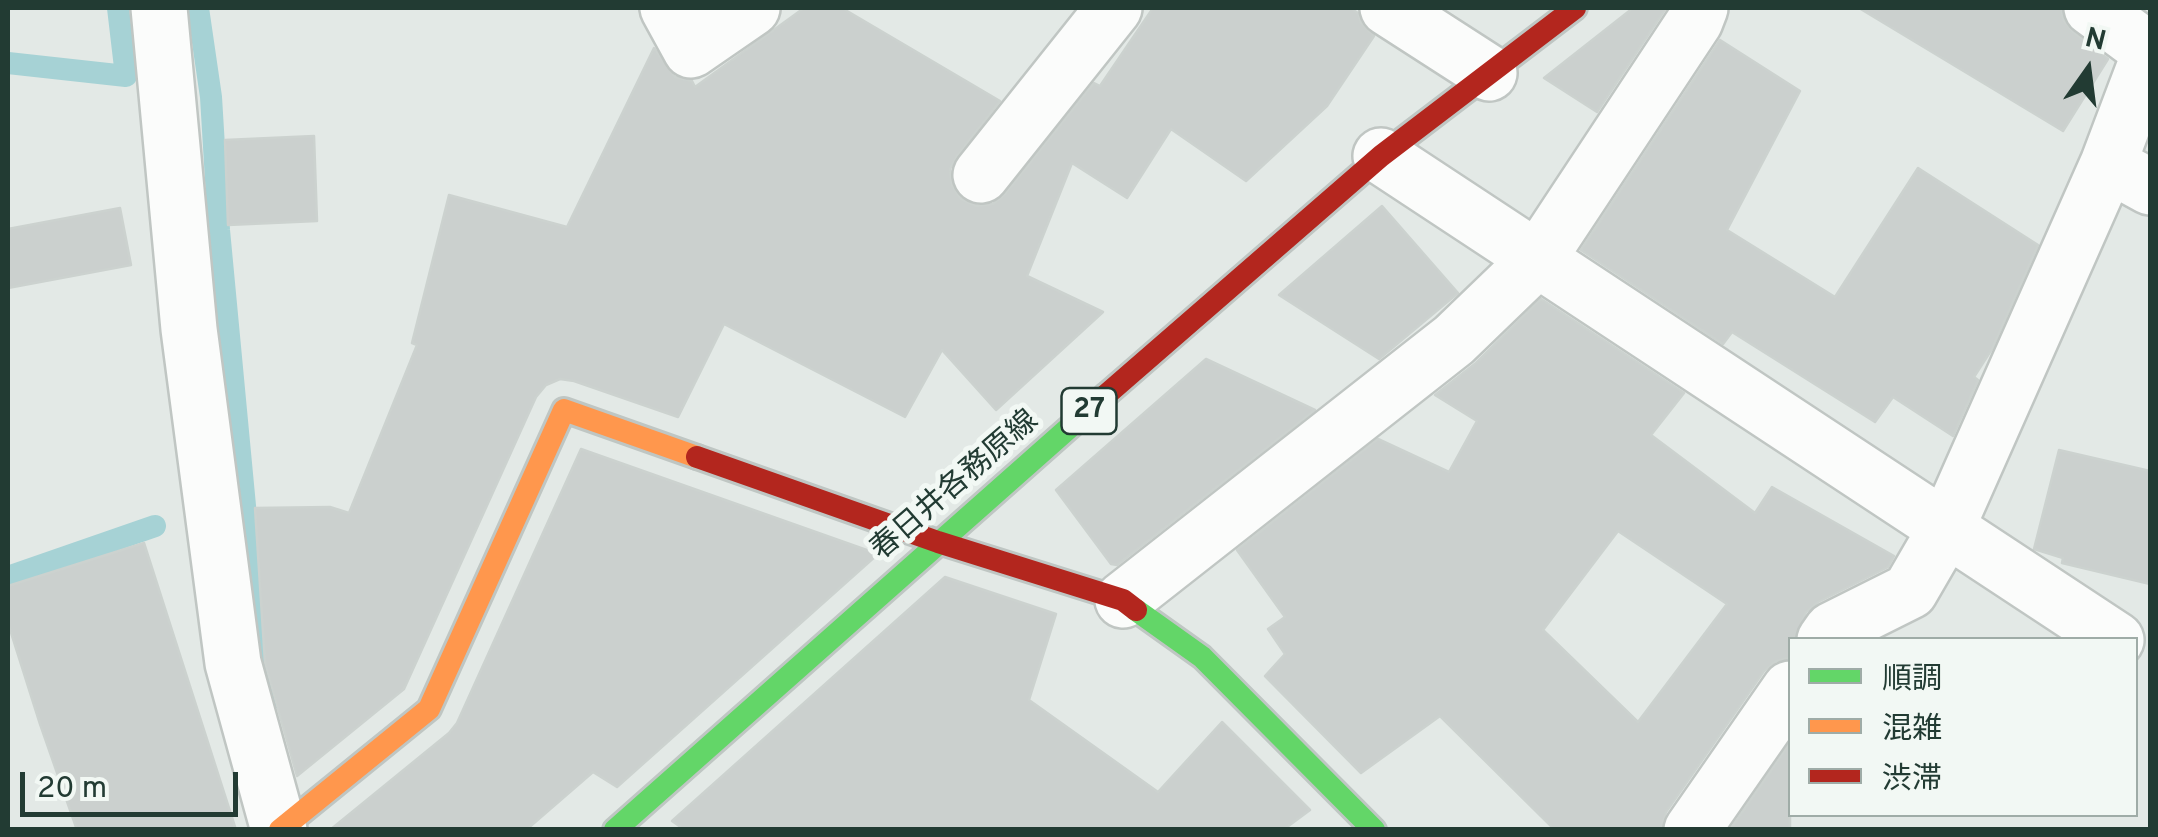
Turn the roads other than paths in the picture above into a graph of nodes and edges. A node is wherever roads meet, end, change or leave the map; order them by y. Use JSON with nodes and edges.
{"nodes":[{"id":1,"x":159,"y":8,"type":"edge"},
{"id":2,"x":668,"y":8,"type":"edge"},
{"id":3,"x":752,"y":8,"type":"edge"},
{"id":4,"x":1114,"y":8,"type":"edge"},
{"id":5,"x":1388,"y":8,"type":"edge"},
{"id":6,"x":1576,"y":8,"type":"edge"},
{"id":7,"x":1700,"y":8,"type":"edge"},
{"id":8,"x":2092,"y":8,"type":"edge"},
{"id":9,"x":2150,"y":52,"type":"edge"},
{"id":10,"x":1490,"y":73,"type":"junction"},
{"id":11,"x":1382,"y":156,"type":"junction"},
{"id":12,"x":981,"y":176,"type":"dead end"},
{"id":13,"x":2129,"y":176,"type":"edge"},
{"id":14,"x":1537,"y":260,"type":"junction"},
{"id":15,"x":1946,"y":528,"type":"junction"},
{"id":16,"x":938,"y":542,"type":"junction"},
{"id":17,"x":1123,"y":600,"type":"junction"},
{"id":18,"x":1827,"y":637,"type":"edge"},
{"id":19,"x":2111,"y":637,"type":"edge"},
{"id":20,"x":1788,"y":692,"type":"edge"},
{"id":21,"x":623,"y":827,"type":"edge"},
{"id":22,"x":279,"y":830,"type":"edge"},
{"id":23,"x":1374,"y":830,"type":"edge"},
{"id":24,"x":1692,"y":830,"type":"edge"}],
"edges":[{"from":1,"to":22,"type":"street"},
{"from":2,"to":3,"type":"street"},
{"from":4,"to":12,"type":"street"},
{"from":5,"to":10,"type":"street"},
{"from":6,"to":10,"type":"street","name":"春日井各務原線","number":"27"},
{"from":7,"to":14,"type":"street"},
{"from":8,"to":9,"type":"street"},
{"from":9,"to":13,"type":"street"},
{"from":10,"to":11,"type":"street","name":"春日井各務原線","number":"27"},
{"from":11,"to":14,"type":"street"},
{"from":11,"to":16,"type":"street","name":"春日井各務原線","number":"27"},
{"from":13,"to":15,"type":"street"},
{"from":14,"to":15,"type":"street"},
{"from":14,"to":17,"type":"street"},
{"from":15,"to":18,"type":"street"},
{"from":15,"to":19,"type":"street"},
{"from":16,"to":17,"type":"street"},
{"from":16,"to":21,"type":"street","name":"春日井各務原線","number":"27"},
{"from":16,"to":22,"type":"street"},
{"from":17,"to":23,"type":"street"},
{"from":20,"to":24,"type":"street"}]}
